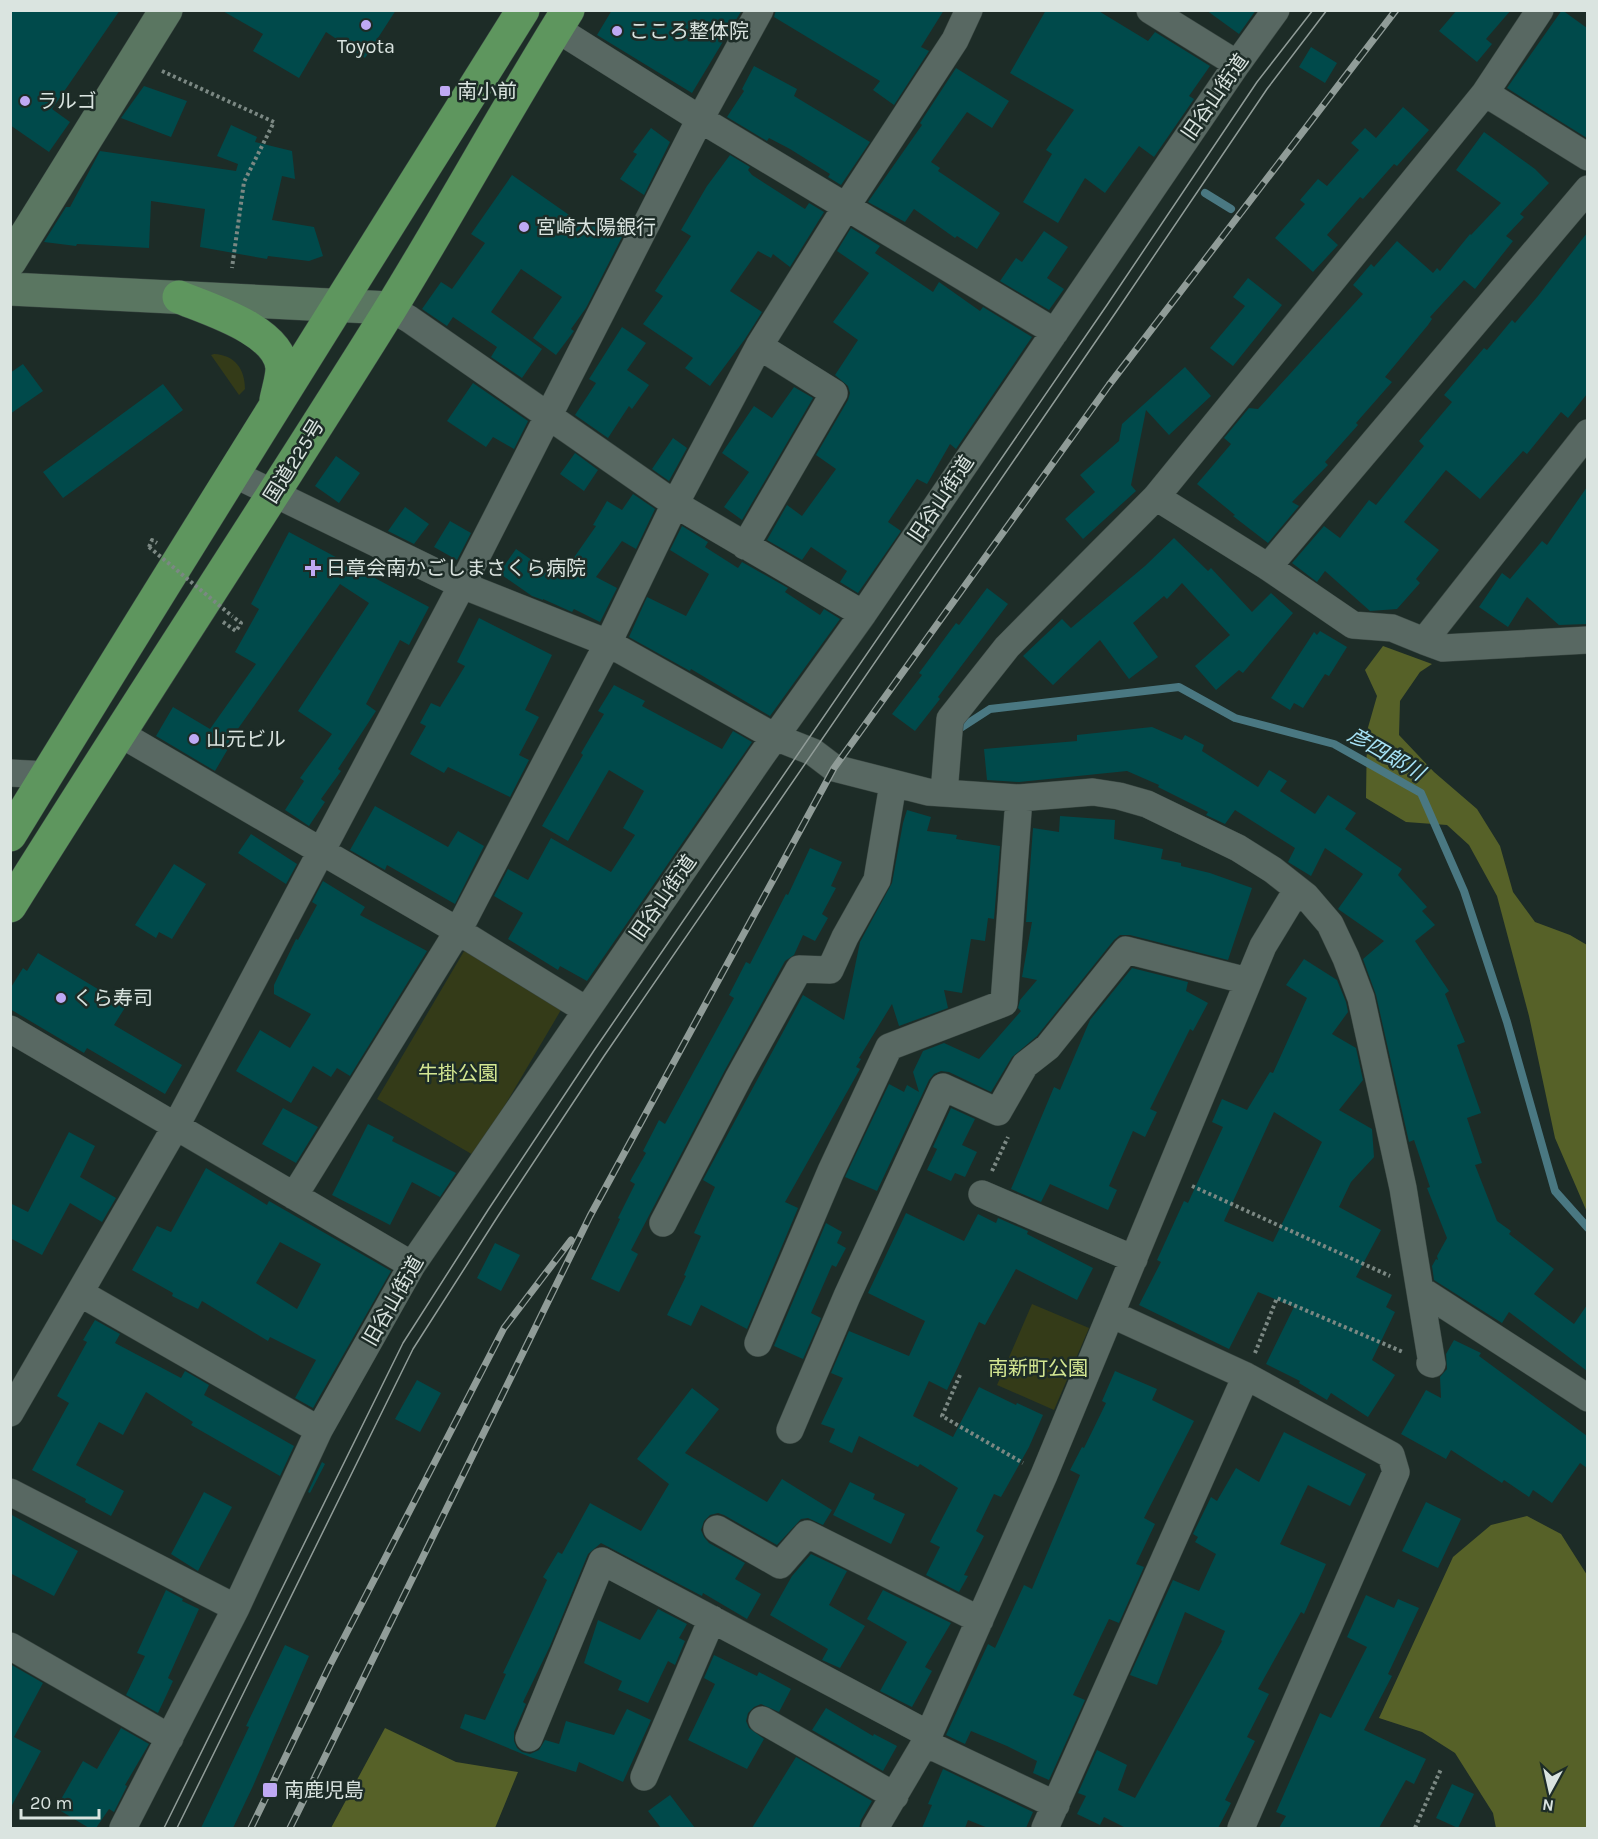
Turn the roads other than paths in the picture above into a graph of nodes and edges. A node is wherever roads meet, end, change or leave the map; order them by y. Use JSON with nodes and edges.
{"nodes":[{"id":1,"x":166,"y":10,"type":"edge"},
{"id":2,"x":523,"y":10,"type":"edge"},
{"id":3,"x":760,"y":10,"type":"edge"},
{"id":4,"x":969,"y":10,"type":"edge"},
{"id":5,"x":1149,"y":10,"type":"edge"},
{"id":6,"x":1276,"y":10,"type":"edge"},
{"id":7,"x":1540,"y":10,"type":"edge"},
{"id":8,"x":563,"y":20,"type":"edge"},
{"id":9,"x":1237,"y":64,"type":"junction"},
{"id":10,"x":1485,"y":93,"type":"junction"},
{"id":11,"x":700,"y":119,"type":"junction"},
{"id":12,"x":1587,"y":157,"type":"edge"},
{"id":13,"x":1587,"y":189,"type":"edge"},
{"id":14,"x":846,"y":206,"type":"junction"},
{"id":15,"x":10,"y":261,"type":"edge"},
{"id":16,"x":10,"y":289,"type":"edge"},
{"id":17,"x":179,"y":297,"type":"junction"},
{"id":18,"x":338,"y":305,"type":"junction"},
{"id":19,"x":390,"y":308,"type":"junction"},
{"id":20,"x":1055,"y":332,"type":"junction"},
{"id":21,"x":759,"y":346,"type":"junction"},
{"id":22,"x":274,"y":404,"type":"junction"},
{"id":23,"x":549,"y":415,"type":"junction"},
{"id":24,"x":1587,"y":433,"type":"edge"},
{"id":25,"x":234,"y":474,"type":"junction"},
{"id":26,"x":274,"y":494,"type":"junction"},
{"id":27,"x":1156,"y":497,"type":"junction"},
{"id":28,"x":675,"y":504,"type":"junction"},
{"id":29,"x":745,"y":546,"type":"junction"},
{"id":30,"x":1268,"y":567,"type":"junction"},
{"id":31,"x":462,"y":585,"type":"junction"},
{"id":32,"x":863,"y":614,"type":"junction"},
{"id":33,"x":1587,"y":640,"type":"edge"},
{"id":34,"x":1424,"y":641,"type":"junction"},
{"id":35,"x":608,"y":643,"type":"junction"},
{"id":36,"x":119,"y":733,"type":"junction"},
{"id":37,"x":774,"y":737,"type":"junction"},
{"id":38,"x":10,"y":772,"type":"edge"},
{"id":39,"x":47,"y":775,"type":"junction"},
{"id":40,"x":893,"y":784,"type":"junction"},
{"id":41,"x":944,"y":793,"type":"junction"},
{"id":42,"x":1018,"y":798,"type":"junction"},
{"id":43,"x":10,"y":835,"type":"edge"},
{"id":44,"x":321,"y":851,"type":"junction"},
{"id":45,"x":1298,"y":890,"type":"junction"},
{"id":46,"x":10,"y":906,"type":"edge"},
{"id":47,"x":458,"y":931,"type":"junction"},
{"id":48,"x":1248,"y":981,"type":"junction"},
{"id":49,"x":586,"y":1010,"type":"junction"},
{"id":50,"x":10,"y":1029,"type":"edge"},
{"id":51,"x":176,"y":1126,"type":"junction"},
{"id":52,"x":982,"y":1194,"type":"dead end"},
{"id":53,"x":294,"y":1196,"type":"junction"},
{"id":54,"x":663,"y":1223,"type":"dead end"},
{"id":55,"x":1134,"y":1259,"type":"junction"},
{"id":56,"x":412,"y":1265,"type":"junction"},
{"id":57,"x":1421,"y":1290,"type":"junction"},
{"id":58,"x":80,"y":1293,"type":"junction"},
{"id":59,"x":1111,"y":1314,"type":"junction"},
{"id":60,"x":758,"y":1343,"type":"dead end"},
{"id":61,"x":1430,"y":1363,"type":"dead end"},
{"id":62,"x":1246,"y":1376,"type":"junction"},
{"id":63,"x":1587,"y":1398,"type":"edge"},
{"id":64,"x":10,"y":1413,"type":"edge"},
{"id":65,"x":319,"y":1430,"type":"junction"},
{"id":66,"x":790,"y":1430,"type":"dead end"},
{"id":67,"x":10,"y":1492,"type":"edge"},
{"id":68,"x":717,"y":1529,"type":"dead end"},
{"id":69,"x":236,"y":1608,"type":"junction"},
{"id":70,"x":712,"y":1619,"type":"junction"},
{"id":71,"x":980,"y":1620,"type":"junction"},
{"id":72,"x":10,"y":1646,"type":"edge"},
{"id":73,"x":762,"y":1720,"type":"dead end"},
{"id":74,"x":170,"y":1738,"type":"junction"},
{"id":75,"x":530,"y":1738,"type":"dead end"},
{"id":76,"x":926,"y":1738,"type":"junction"},
{"id":77,"x":644,"y":1777,"type":"dead end"},
{"id":78,"x":895,"y":1796,"type":"junction"},
{"id":79,"x":1050,"y":1817,"type":"edge"},
{"id":80,"x":123,"y":1828,"type":"edge"},
{"id":81,"x":875,"y":1828,"type":"edge"},
{"id":82,"x":1241,"y":1828,"type":"edge"}],
"edges":[{"from":1,"to":15,"type":"street"},
{"from":2,"to":18,"type":"highway"},
{"from":3,"to":11,"type":"street"},
{"from":4,"to":14,"type":"street"},
{"from":5,"to":9,"type":"street"},
{"from":6,"to":9,"type":"street","name":"旧谷山街道"},
{"from":7,"to":10,"type":"street"},
{"from":8,"to":11,"type":"street"},
{"from":8,"to":19,"type":"highway","name":"国道225号"},
{"from":9,"to":20,"type":"street","name":"旧谷山街道"},
{"from":10,"to":12,"type":"street"},
{"from":10,"to":27,"type":"street"},
{"from":11,"to":14,"type":"street"},
{"from":11,"to":23,"type":"street"},
{"from":13,"to":30,"type":"street"},
{"from":14,"to":20,"type":"street"},
{"from":14,"to":21,"type":"street"},
{"from":16,"to":17,"type":"street"},
{"from":17,"to":18,"type":"street"},
{"from":17,"to":22,"type":"highway"},
{"from":18,"to":19,"type":"street"},
{"from":18,"to":22,"type":"highway"},
{"from":19,"to":23,"type":"street"},
{"from":19,"to":26,"type":"highway","name":"国道225号"},
{"from":20,"to":32,"type":"street","name":"旧谷山街道"},
{"from":21,"to":28,"type":"street"},
{"from":21,"to":29,"type":"street"},
{"from":22,"to":25,"type":"highway"},
{"from":23,"to":28,"type":"street"},
{"from":23,"to":31,"type":"street"},
{"from":24,"to":34,"type":"street"},
{"from":25,"to":26,"type":"street"},
{"from":25,"to":39,"type":"highway"},
{"from":26,"to":31,"type":"street"},
{"from":26,"to":36,"type":"highway","name":"国道225号"},
{"from":27,"to":30,"type":"street"},
{"from":27,"to":41,"type":"street"},
{"from":28,"to":29,"type":"street"},
{"from":28,"to":35,"type":"street"},
{"from":29,"to":32,"type":"street"},
{"from":30,"to":34,"type":"street"},
{"from":31,"to":35,"type":"street"},
{"from":31,"to":44,"type":"street"},
{"from":32,"to":37,"type":"street","name":"旧谷山街道"},
{"from":33,"to":34,"type":"street"},
{"from":35,"to":37,"type":"street"},
{"from":35,"to":47,"type":"street"},
{"from":36,"to":44,"type":"street"},
{"from":36,"to":46,"type":"highway","name":"国道225号"},
{"from":37,"to":40,"type":"street"},
{"from":37,"to":49,"type":"street","name":"旧谷山街道"},
{"from":38,"to":39,"type":"street"},
{"from":39,"to":43,"type":"highway"},
{"from":40,"to":41,"type":"street"},
{"from":40,"to":54,"type":"street"},
{"from":41,"to":42,"type":"street"},
{"from":42,"to":45,"type":"street"},
{"from":42,"to":60,"type":"street"},
{"from":44,"to":47,"type":"street"},
{"from":44,"to":51,"type":"street"},
{"from":45,"to":48,"type":"street"},
{"from":45,"to":57,"type":"street"},
{"from":47,"to":49,"type":"street"},
{"from":47,"to":53,"type":"street"},
{"from":48,"to":55,"type":"street"},
{"from":48,"to":66,"type":"street"},
{"from":49,"to":56,"type":"street","name":"旧谷山街道"},
{"from":50,"to":51,"type":"street"},
{"from":51,"to":53,"type":"street"},
{"from":51,"to":58,"type":"street"},
{"from":52,"to":55,"type":"street"},
{"from":53,"to":56,"type":"street"},
{"from":55,"to":59,"type":"street"},
{"from":56,"to":65,"type":"street","name":"旧谷山街道"},
{"from":57,"to":61,"type":"street"},
{"from":57,"to":63,"type":"street"},
{"from":58,"to":64,"type":"street"},
{"from":58,"to":65,"type":"street"},
{"from":59,"to":62,"type":"street"},
{"from":59,"to":71,"type":"street"},
{"from":62,"to":79,"type":"street"},
{"from":62,"to":82,"type":"street"},
{"from":65,"to":69,"type":"street","name":"旧谷山街道"},
{"from":67,"to":69,"type":"street"},
{"from":68,"to":71,"type":"street"},
{"from":69,"to":74,"type":"street","name":"旧谷山街道"},
{"from":70,"to":75,"type":"street"},
{"from":70,"to":76,"type":"street"},
{"from":70,"to":77,"type":"street"},
{"from":71,"to":76,"type":"street"},
{"from":72,"to":74,"type":"street"},
{"from":73,"to":78,"type":"street"},
{"from":74,"to":80,"type":"street","name":"旧谷山街道"},
{"from":76,"to":78,"type":"street"},
{"from":76,"to":79,"type":"street"},
{"from":78,"to":81,"type":"street"}]}
